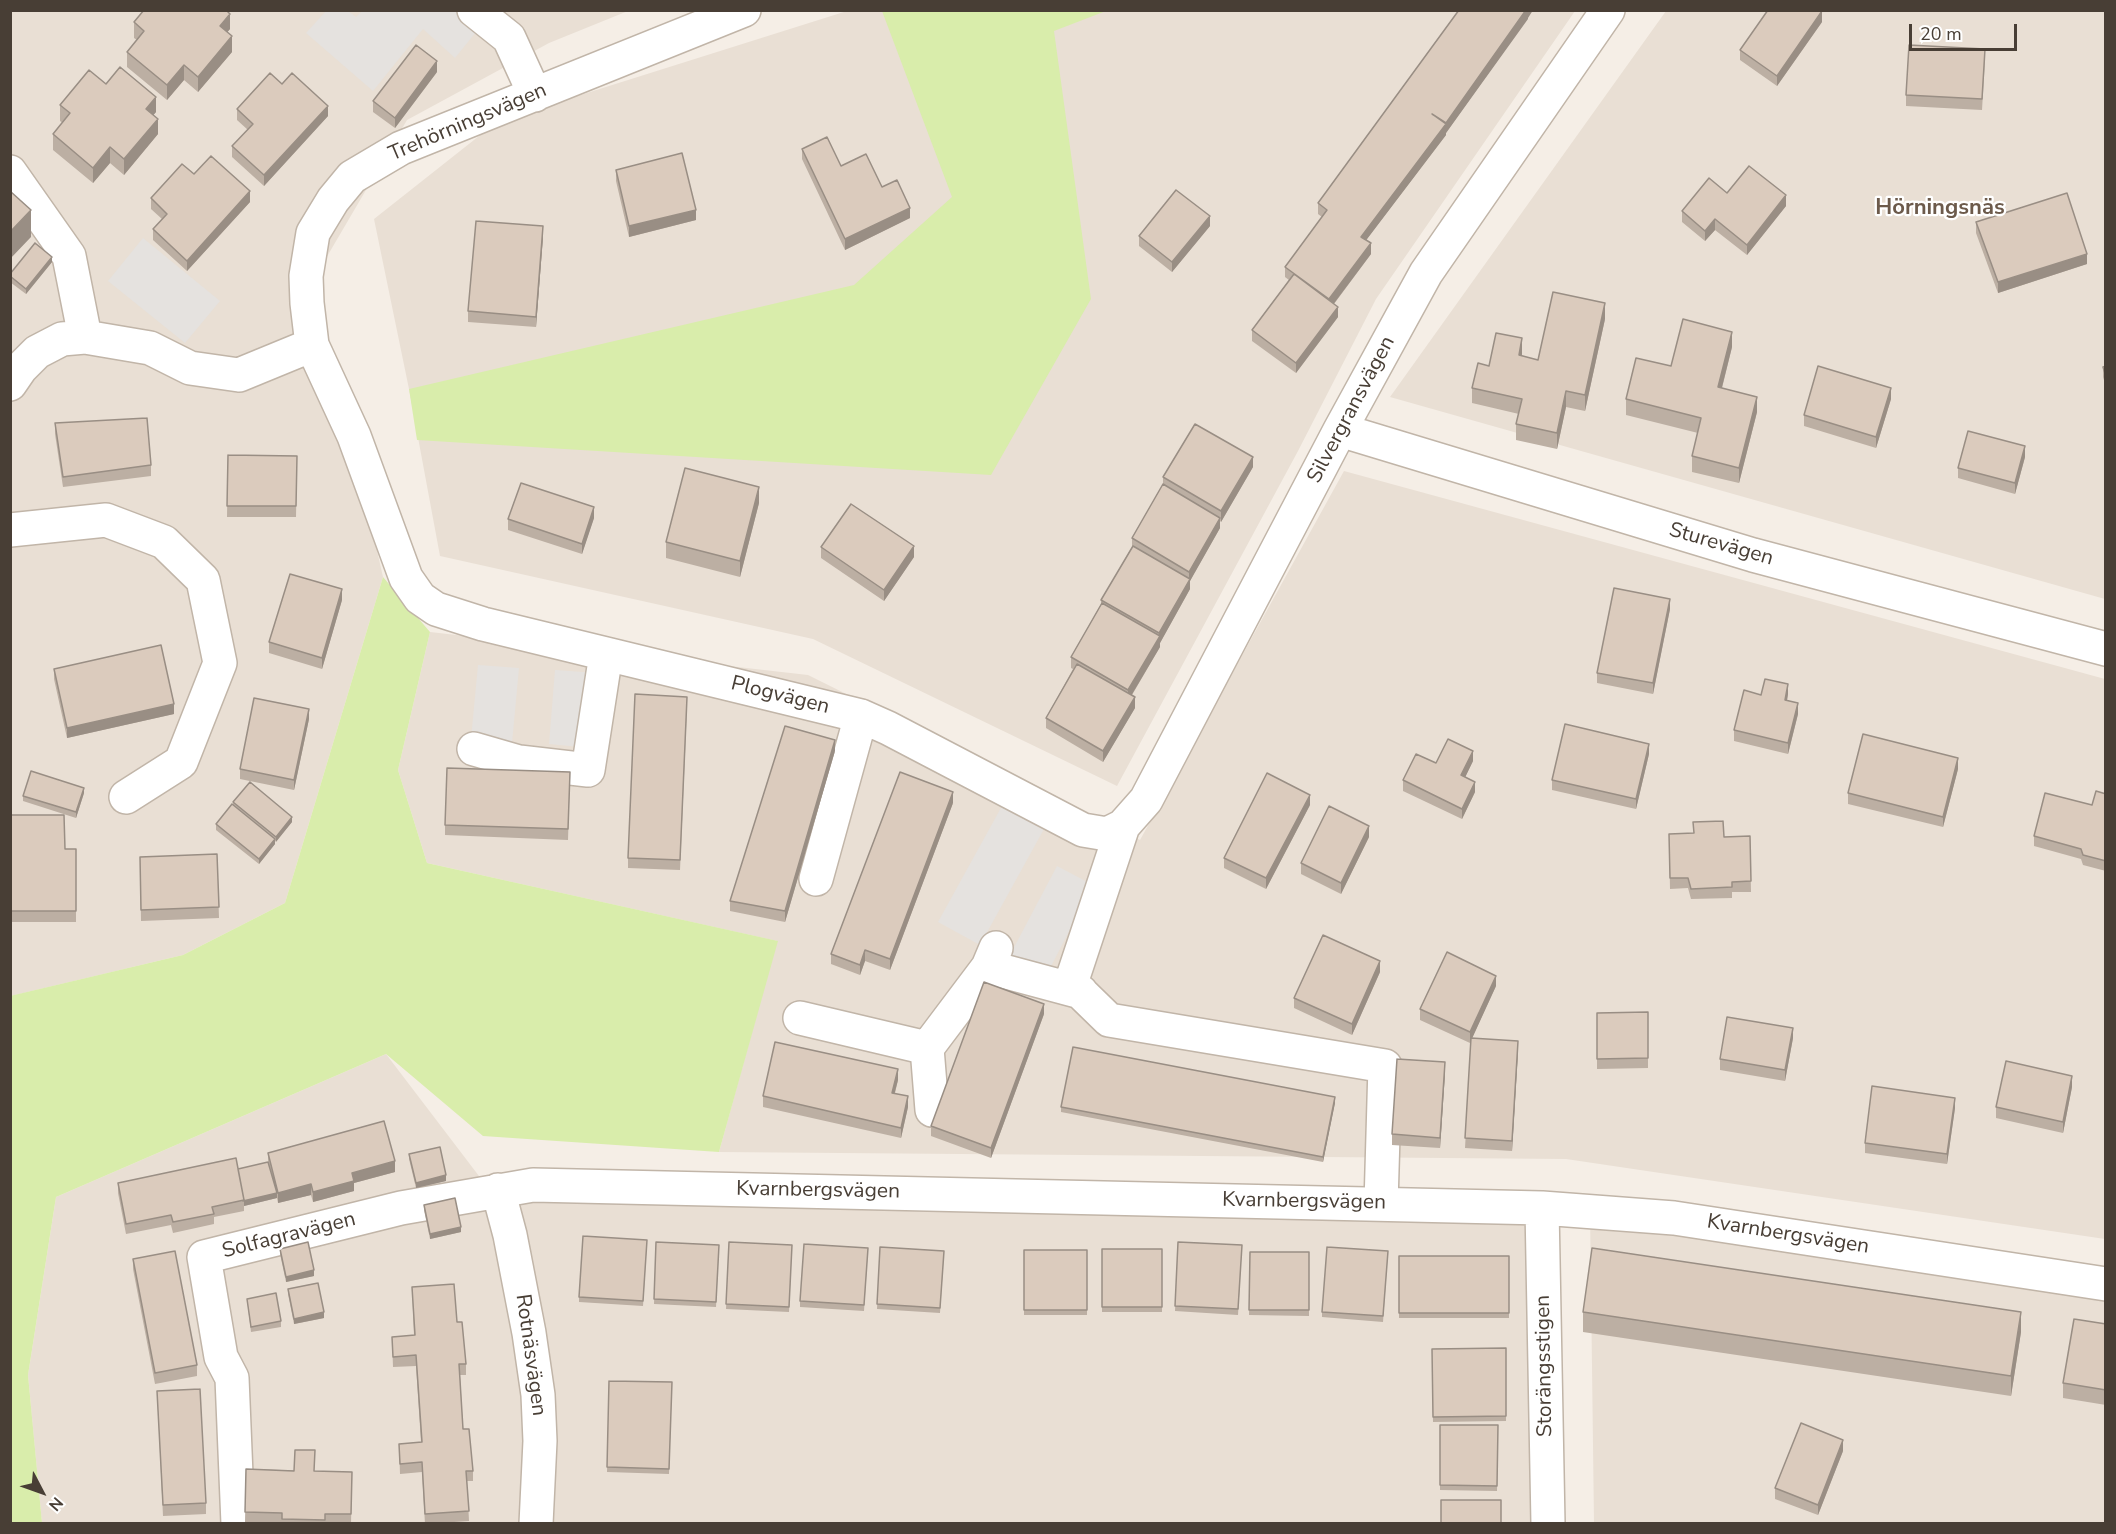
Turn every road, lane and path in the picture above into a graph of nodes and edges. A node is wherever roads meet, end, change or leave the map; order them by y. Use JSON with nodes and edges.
{"nodes":[{"id":1,"x":474,"y":10,"type":"edge"},
{"id":2,"x":744,"y":10,"type":"edge"},
{"id":3,"x":1608,"y":10,"type":"edge"},
{"id":4,"x":535,"y":95,"type":"junction"},
{"id":5,"x":10,"y":172,"type":"edge"},
{"id":6,"x":85,"y":337,"type":"junction"},
{"id":7,"x":312,"y":345,"type":"junction"},
{"id":8,"x":10,"y":384,"type":"edge"},
{"id":9,"x":1340,"y":430,"type":"junction"},
{"id":10,"x":10,"y":530,"type":"edge"},
{"id":11,"x":420,"y":598,"type":"joint"},
{"id":12,"x":2106,"y":649,"type":"edge"},
{"id":13,"x":606,"y":654,"type":"junction"},
{"id":14,"x":861,"y":716,"type":"junction"},
{"id":15,"x":474,"y":749,"type":"dead end"},
{"id":16,"x":126,"y":797,"type":"dead end"},
{"id":17,"x":1123,"y":826,"type":"junction"},
{"id":18,"x":816,"y":879,"type":"dead end"},
{"id":19,"x":1081,"y":992,"type":"junction"},
{"id":20,"x":800,"y":1018,"type":"dead end"},
{"id":21,"x":927,"y":1048,"type":"junction"},
{"id":22,"x":932,"y":1110,"type":"dead end"},
{"id":23,"x":498,"y":1190,"type":"junction"},
{"id":24,"x":1381,"y":1204,"type":"junction"},
{"id":25,"x":1542,"y":1208,"type":"junction"},
{"id":26,"x":2106,"y":1284,"type":"edge"},
{"id":27,"x":238,"y":1524,"type":"edge"},
{"id":28,"x":536,"y":1524,"type":"edge"},
{"id":29,"x":1548,"y":1524,"type":"edge"}],
"edges":[{"from":1,"to":4,"type":"street"},
{"from":2,"to":4,"type":"street","name":"Trehörningsvägen"},
{"from":3,"to":9,"type":"street","name":"Silvergransvägen"},
{"from":4,"to":7,"type":"street","name":"Trehörningsvägen"},
{"from":5,"to":6,"type":"street"},
{"from":6,"to":7,"type":"street"},
{"from":6,"to":8,"type":"street"},
{"from":7,"to":11,"type":"street","name":"Trehörningsvägen"},
{"from":9,"to":12,"type":"street","name":"Sturevägen"},
{"from":9,"to":17,"type":"street","name":"Silvergransvägen"},
{"from":10,"to":16,"type":"street"},
{"from":11,"to":13,"type":"street","name":"Plogvägen"},
{"from":13,"to":14,"type":"street","name":"Plogvägen"},
{"from":13,"to":15,"type":"street"},
{"from":14,"to":17,"type":"street","name":"Plogvägen"},
{"from":14,"to":18,"type":"street"},
{"from":17,"to":19,"type":"street"},
{"from":19,"to":21,"type":"street"},
{"from":19,"to":24,"type":"street"},
{"from":20,"to":21,"type":"street"},
{"from":21,"to":22,"type":"street"},
{"from":23,"to":24,"type":"street","name":"Kvarnbergsvägen"},
{"from":23,"to":27,"type":"street","name":"Solfagravägen"},
{"from":23,"to":28,"type":"street","name":"Rotnäsvägen"},
{"from":24,"to":25,"type":"street","name":"Kvarnbergsvägen"},
{"from":25,"to":26,"type":"street","name":"Kvarnbergsvägen"},
{"from":25,"to":29,"type":"street","name":"Storängsstigen"}]}
